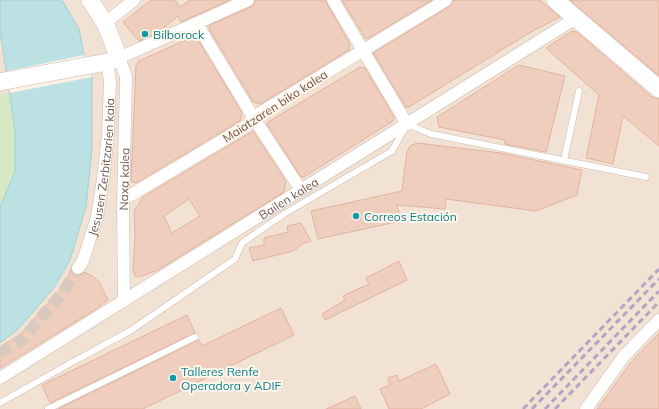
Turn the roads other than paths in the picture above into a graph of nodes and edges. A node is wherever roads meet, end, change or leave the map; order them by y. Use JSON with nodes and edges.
{"nodes":[{"id":1,"x":90,"y":0,"type":"edge"},
{"id":2,"x":134,"y":0,"type":"edge"},
{"id":3,"x":248,"y":0,"type":"edge"},
{"id":4,"x":333,"y":0,"type":"edge"},
{"id":5,"x":446,"y":0,"type":"edge"},
{"id":6,"x":555,"y":0,"type":"edge"},
{"id":7,"x":576,"y":18,"type":"junction"},
{"id":8,"x":105,"y":23,"type":"junction"},
{"id":9,"x":197,"y":24,"type":"junction"},
{"id":10,"x":364,"y":50,"type":"junction"},
{"id":11,"x":107,"y":62,"type":"junction"},
{"id":12,"x":0,"y":82,"type":"edge"},
{"id":13,"x":659,"y":89,"type":"edge"},
{"id":14,"x":579,"y":91,"type":"dead end"},
{"id":15,"x":253,"y":117,"type":"junction"},
{"id":16,"x":407,"y":124,"type":"junction"},
{"id":17,"x":564,"y":160,"type":"junction"},
{"id":18,"x":646,"y":177,"type":"dead end"},
{"id":19,"x":302,"y":190,"type":"junction"},
{"id":20,"x":123,"y":198,"type":"junction"},
{"id":21,"x":78,"y":268,"type":"tunnel mouth"},
{"id":22,"x":124,"y":300,"type":"junction"},
{"id":23,"x":659,"y":320,"type":"edge"},
{"id":24,"x":195,"y":337,"type":"dead end"},
{"id":25,"x":0,"y":378,"type":"edge"},
{"id":26,"x":0,"y":403,"type":"edge"},
{"id":27,"x":48,"y":409,"type":"edge"},
{"id":28,"x":586,"y":409,"type":"edge"}],
"edges":[{"from":1,"to":8,"type":"street"},
{"from":2,"to":8,"type":"street"},
{"from":3,"to":9,"type":"street"},
{"from":4,"to":10,"type":"street"},
{"from":5,"to":10,"type":"street","name":"Maiatzaren biko kalea"},
{"from":6,"to":7,"type":"street"},
{"from":7,"to":13,"type":"street"},
{"from":7,"to":16,"type":"street","name":"Bailen kalea"},
{"from":8,"to":11,"type":"street"},
{"from":9,"to":11,"type":"street"},
{"from":9,"to":15,"type":"street"},
{"from":10,"to":15,"type":"street","name":"Maiatzaren biko kalea"},
{"from":10,"to":16,"type":"street"},
{"from":11,"to":12,"type":"street"},
{"from":11,"to":20,"type":"street","name":"Naxa kalea"},
{"from":11,"to":21,"type":"street","name":"Jesusen Zerbitzarien kaia"},
{"from":14,"to":17,"type":"lane"},
{"from":15,"to":19,"type":"street"},
{"from":15,"to":20,"type":"street","name":"Maiatzaren biko kalea"},
{"from":16,"to":17,"type":"lane"},
{"from":16,"to":19,"type":"street","name":"Bailen kalea"},
{"from":16,"to":26,"type":"lane"},
{"from":17,"to":18,"type":"lane"},
{"from":19,"to":22,"type":"street","name":"Bailen kalea"},
{"from":20,"to":22,"type":"street","name":"Naxa kalea"},
{"from":22,"to":25,"type":"street","name":"Bailen kalea"},
{"from":23,"to":28,"type":"street"},
{"from":24,"to":27,"type":"lane"}]}
